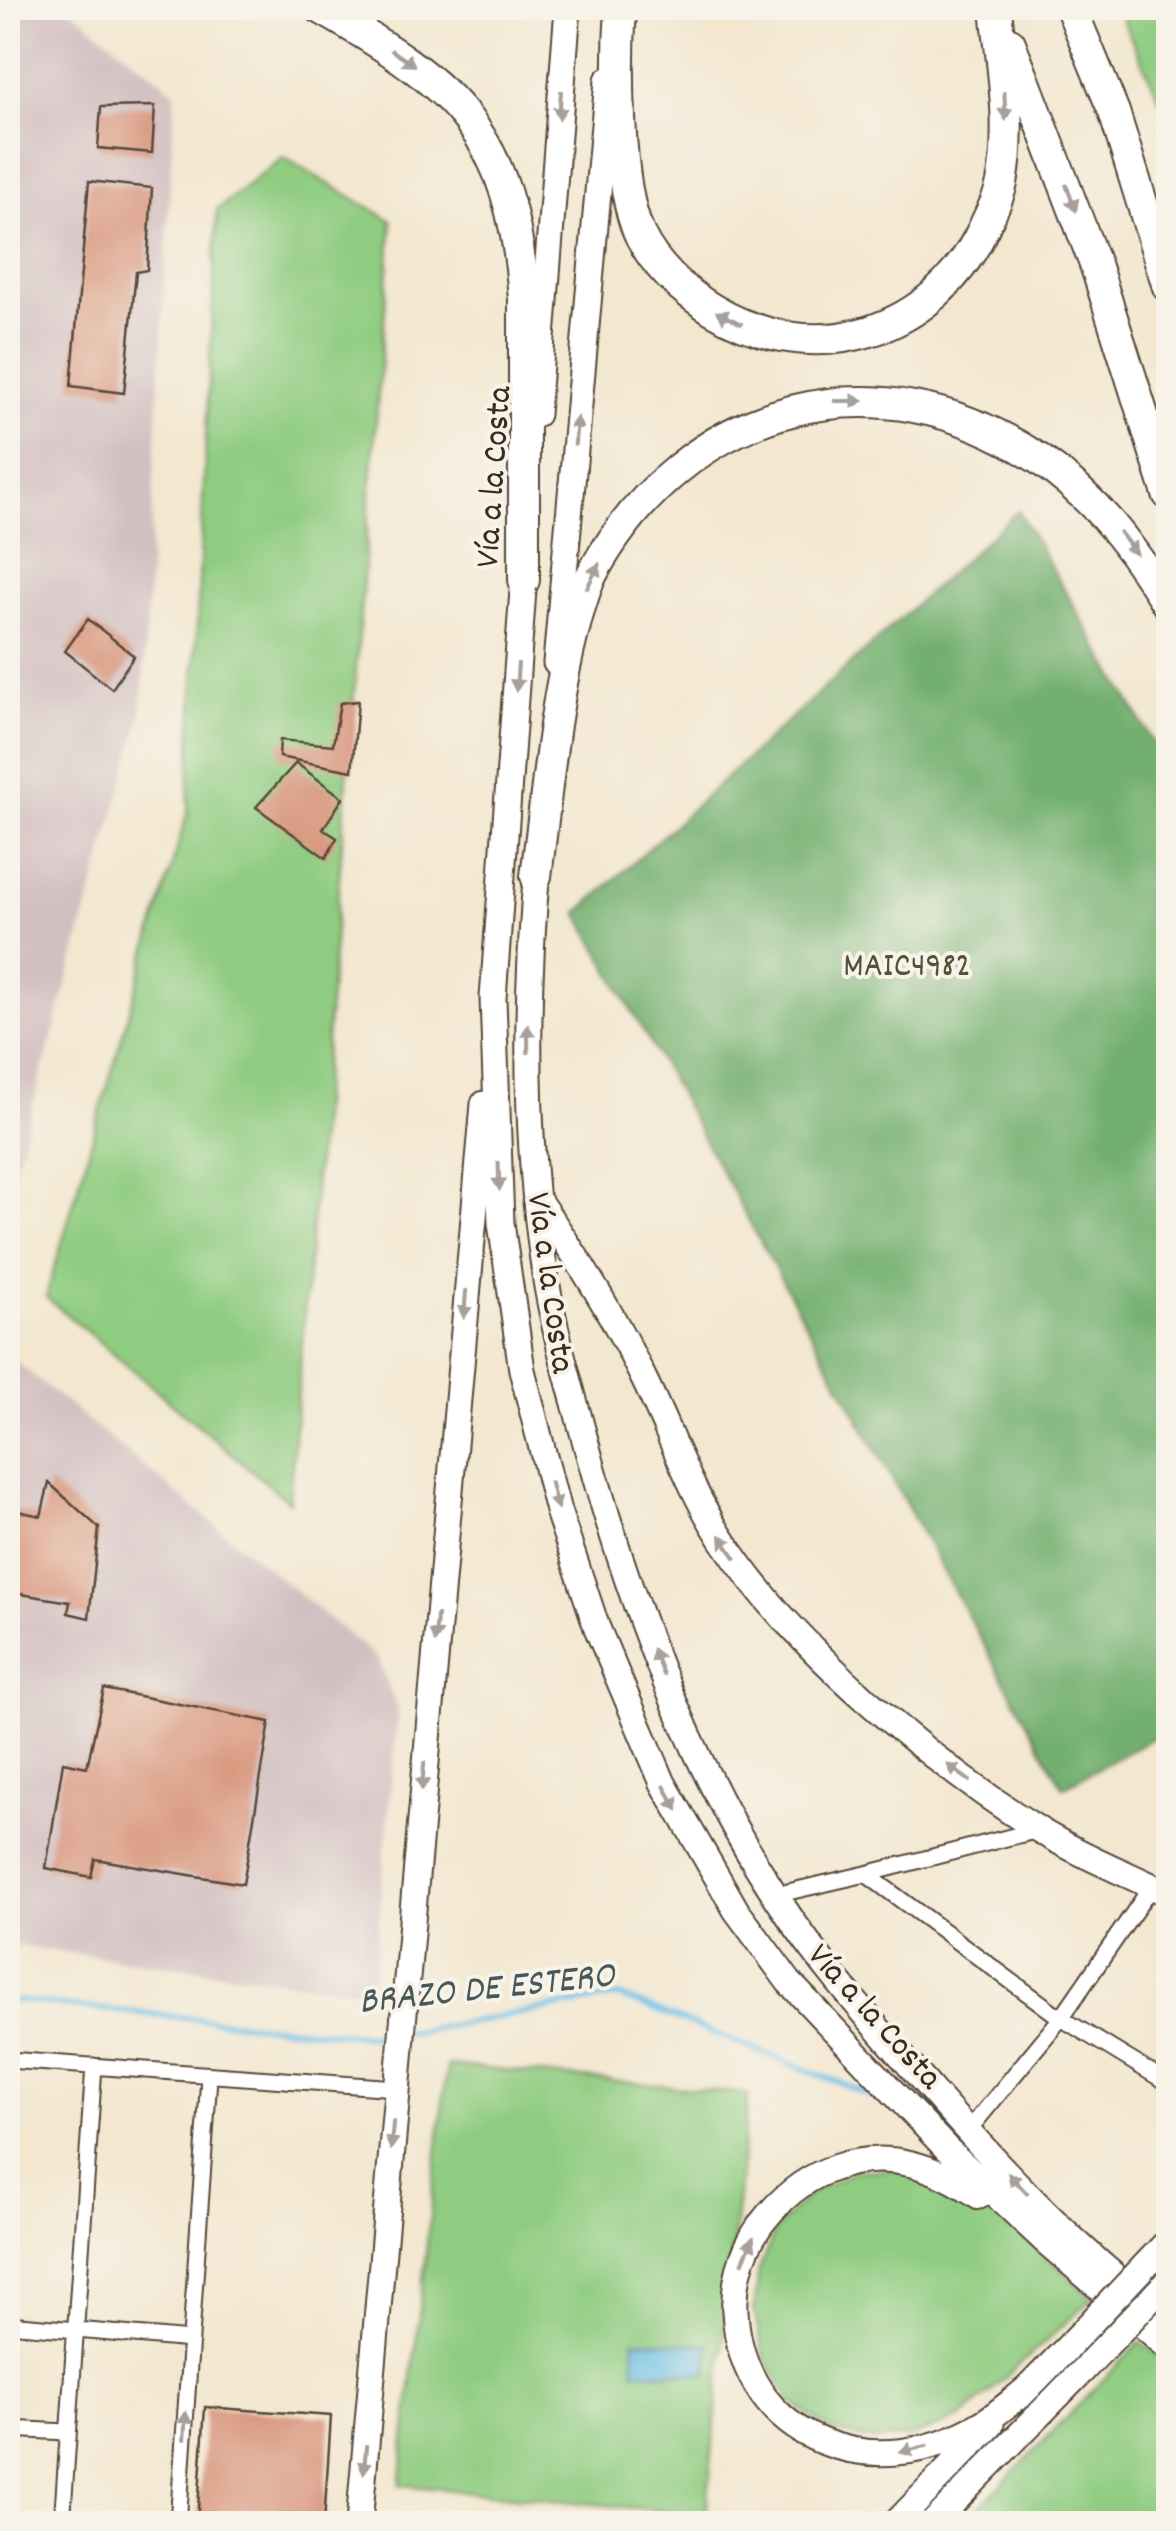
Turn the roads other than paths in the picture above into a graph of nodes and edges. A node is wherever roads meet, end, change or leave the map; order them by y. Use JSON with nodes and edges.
{"nodes":[{"id":1,"x":320,"y":8,"type":"edge"},
{"id":2,"x":568,"y":8,"type":"edge"},
{"id":3,"x":618,"y":8,"type":"edge"},
{"id":4,"x":996,"y":8,"type":"edge"},
{"id":5,"x":1071,"y":8,"type":"edge"},
{"id":6,"x":1168,"y":287,"type":"edge"},
{"id":7,"x":1168,"y":494,"type":"edge"},
{"id":8,"x":524,"y":580,"type":"junction"},
{"id":9,"x":1168,"y":605,"type":"edge"},
{"id":10,"x":536,"y":876,"type":"junction"},
{"id":11,"x":494,"y":998,"type":"junction"},
{"id":12,"x":536,"y":1197,"type":"junction"},
{"id":13,"x":1038,"y":1830,"type":"junction"},
{"id":14,"x":866,"y":1874,"type":"junction"},
{"id":15,"x":1160,"y":1890,"type":"edge"},
{"id":16,"x":774,"y":1896,"type":"junction"},
{"id":17,"x":1061,"y":2018,"type":"junction"},
{"id":18,"x":8,"y":2060,"type":"edge"},
{"id":19,"x":94,"y":2066,"type":"junction"},
{"id":20,"x":209,"y":2077,"type":"junction"},
{"id":21,"x":1168,"y":2083,"type":"edge"},
{"id":22,"x":396,"y":2088,"type":"junction"},
{"id":23,"x":968,"y":2132,"type":"junction"},
{"id":24,"x":1044,"y":2240,"type":"junction"},
{"id":25,"x":1168,"y":2241,"type":"edge"},
{"id":26,"x":1168,"y":2281,"type":"edge"},
{"id":27,"x":1168,"y":2319,"type":"edge"},
{"id":28,"x":8,"y":2324,"type":"edge"},
{"id":29,"x":76,"y":2330,"type":"junction"},
{"id":30,"x":191,"y":2340,"type":"junction"},
{"id":31,"x":1168,"y":2347,"type":"edge"},
{"id":32,"x":1029,"y":2387,"type":"junction"},
{"id":33,"x":8,"y":2429,"type":"edge"},
{"id":34,"x":68,"y":2432,"type":"junction"},
{"id":35,"x":62,"y":2524,"type":"edge"},
{"id":36,"x":178,"y":2524,"type":"edge"},
{"id":37,"x":359,"y":2524,"type":"edge"},
{"id":38,"x":895,"y":2524,"type":"edge"},
{"id":39,"x":932,"y":2524,"type":"edge"}],
"edges":[{"from":1,"to":8,"type":"highway","one_way":true},
{"from":2,"to":8,"type":"main road","name":"Vía a la Costa","one_way":true},
{"from":4,"to":3,"type":"highway","one_way":true},
{"from":10,"to":3,"type":"main road","name":"Vía a la Costa","one_way":true},
{"from":4,"to":7,"type":"highway","one_way":true},
{"from":5,"to":6,"type":"highway"},
{"from":8,"to":11,"type":"main road","name":"Vía a la Costa","one_way":true},
{"from":10,"to":9,"type":"highway","one_way":true},
{"from":12,"to":10,"type":"main road","name":"Vía a la Costa","one_way":true},
{"from":11,"to":22,"type":"main road","one_way":true},
{"from":11,"to":24,"type":"main road","name":"Vía a la Costa","one_way":true},
{"from":13,"to":12,"type":"main road","one_way":true},
{"from":16,"to":12,"type":"main road","name":"Vía a la Costa","one_way":true},
{"from":13,"to":14,"type":"street"},
{"from":13,"to":15,"type":"main road"},
{"from":14,"to":16,"type":"street"},
{"from":14,"to":17,"type":"street"},
{"from":15,"to":17,"type":"street"},
{"from":16,"to":23,"type":"main road","name":"Vía a la Costa"},
{"from":17,"to":21,"type":"street"},
{"from":17,"to":23,"type":"street"},
{"from":18,"to":19,"type":"street"},
{"from":19,"to":20,"type":"street"},
{"from":19,"to":29,"type":"street"},
{"from":20,"to":22,"type":"street"},
{"from":20,"to":30,"type":"street"},
{"from":22,"to":37,"type":"main road","one_way":true},
{"from":27,"to":23,"type":"main road","name":"Vía a la Costa","one_way":true},
{"from":24,"to":31,"type":"main road","name":"Vía a la Costa"},
{"from":32,"to":24,"type":"main road","one_way":true},
{"from":25,"to":32,"type":"main road","bridge":true},
{"from":26,"to":39,"type":"main road","bridge":true},
{"from":28,"to":29,"type":"street"},
{"from":29,"to":30,"type":"street"},
{"from":29,"to":34,"type":"street"},
{"from":36,"to":30,"type":"street","one_way":true},
{"from":32,"to":38,"type":"main road"},
{"from":33,"to":34,"type":"street"},
{"from":34,"to":35,"type":"street"}]}
